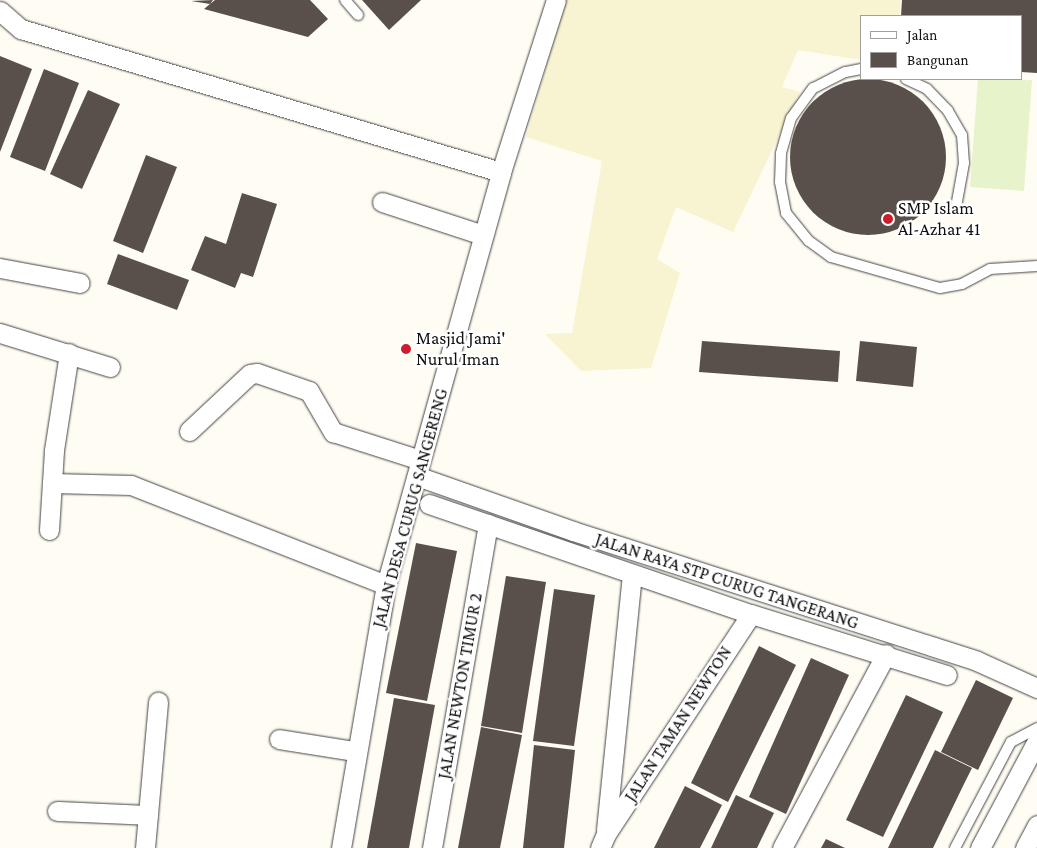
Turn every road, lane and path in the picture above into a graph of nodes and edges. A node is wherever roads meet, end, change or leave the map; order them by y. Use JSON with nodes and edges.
{"nodes":[{"id":1,"x":345,"y":0,"type":"edge"},
{"id":2,"x":556,"y":0,"type":"edge"},
{"id":3,"x":0,"y":11,"type":"edge"},
{"id":4,"x":358,"y":15,"type":"dead end"},
{"id":5,"x":860,"y":69,"type":"edge"},
{"id":6,"x":908,"y":80,"type":"edge"},
{"id":7,"x":500,"y":172,"type":"junction"},
{"id":8,"x":382,"y":202,"type":"dead end"},
{"id":9,"x":956,"y":207,"type":"dead end"},
{"id":10,"x":483,"y":235,"type":"junction"},
{"id":11,"x":1037,"y":266,"type":"edge"},
{"id":12,"x":0,"y":268,"type":"edge"},
{"id":13,"x":80,"y":283,"type":"dead end"},
{"id":14,"x":0,"y":333,"type":"edge"},
{"id":15,"x":69,"y":353,"type":"junction"},
{"id":16,"x":110,"y":367,"type":"dead end"},
{"id":17,"x":189,"y":431,"type":"dead end"},
{"id":18,"x":418,"y":468,"type":"junction"},
{"id":19,"x":52,"y":483,"type":"junction"},
{"id":20,"x":429,"y":504,"type":"dead end"},
{"id":21,"x":488,"y":524,"type":"junction"},
{"id":22,"x":49,"y":530,"type":"dead end"},
{"id":23,"x":632,"y":574,"type":"junction"},
{"id":24,"x":386,"y":585,"type":"junction"},
{"id":25,"x":750,"y":614,"type":"junction"},
{"id":26,"x":886,"y":654,"type":"junction"},
{"id":27,"x":947,"y":675,"type":"dead end"},
{"id":28,"x":1037,"y":688,"type":"edge"},
{"id":29,"x":158,"y":702,"type":"dead end"},
{"id":30,"x":1037,"y":728,"type":"edge"},
{"id":31,"x":279,"y":739,"type":"dead end"},
{"id":32,"x":1037,"y":741,"type":"edge"},
{"id":33,"x":355,"y":751,"type":"junction"},
{"id":34,"x":57,"y":811,"type":"dead end"},
{"id":35,"x":148,"y":816,"type":"junction"},
{"id":36,"x":1037,"y":825,"type":"edge"},
{"id":37,"x":603,"y":841,"type":"edge"},
{"id":38,"x":145,"y":848,"type":"edge"},
{"id":39,"x":341,"y":848,"type":"edge"},
{"id":40,"x":432,"y":848,"type":"edge"},
{"id":41,"x":782,"y":848,"type":"edge"},
{"id":42,"x":955,"y":848,"type":"edge"},
{"id":43,"x":980,"y":848,"type":"edge"},
{"id":44,"x":1025,"y":848,"type":"edge"}],
"edges":[{"from":1,"to":4,"type":"lane"},
{"from":2,"to":7,"type":"street","name":"JALAN DESA CURUG SANGERENG"},
{"from":3,"to":7,"type":"street"},
{"from":5,"to":11,"type":"lane"},
{"from":6,"to":9,"type":"lane"},
{"from":7,"to":10,"type":"street","name":"JALAN DESA CURUG SANGERENG"},
{"from":8,"to":10,"type":"street"},
{"from":10,"to":18,"type":"street","name":"JALAN DESA CURUG SANGERENG"},
{"from":12,"to":13,"type":"street"},
{"from":14,"to":15,"type":"street"},
{"from":15,"to":16,"type":"street"},
{"from":15,"to":19,"type":"street"},
{"from":17,"to":18,"type":"street","name":"JALAN RAYA STP CURUG TANGERANG"},
{"from":18,"to":24,"type":"street","name":"JALAN DESA CURUG SANGERENG"},
{"from":18,"to":28,"type":"street","name":"JALAN RAYA STP CURUG TANGERANG"},
{"from":19,"to":22,"type":"street"},
{"from":19,"to":24,"type":"street"},
{"from":20,"to":21,"type":"street"},
{"from":21,"to":23,"type":"street"},
{"from":21,"to":40,"type":"street","name":"JALAN NEWTON TIMUR 2"},
{"from":23,"to":25,"type":"street"},
{"from":23,"to":37,"type":"street","name":"JALAN TAMAN NEWTON"},
{"from":24,"to":33,"type":"street","name":"JALAN DESA CURUG SANGERENG"},
{"from":25,"to":26,"type":"street"},
{"from":25,"to":37,"type":"street","name":"JALAN TAMAN NEWTON"},
{"from":26,"to":27,"type":"street"},
{"from":26,"to":41,"type":"street"},
{"from":29,"to":35,"type":"street"},
{"from":30,"to":42,"type":"lane"},
{"from":31,"to":33,"type":"street"},
{"from":32,"to":43,"type":"street"},
{"from":33,"to":39,"type":"street","name":"JALAN DESA CURUG SANGERENG"},
{"from":34,"to":35,"type":"street"},
{"from":35,"to":38,"type":"street"},
{"from":36,"to":44,"type":"street"}]}
